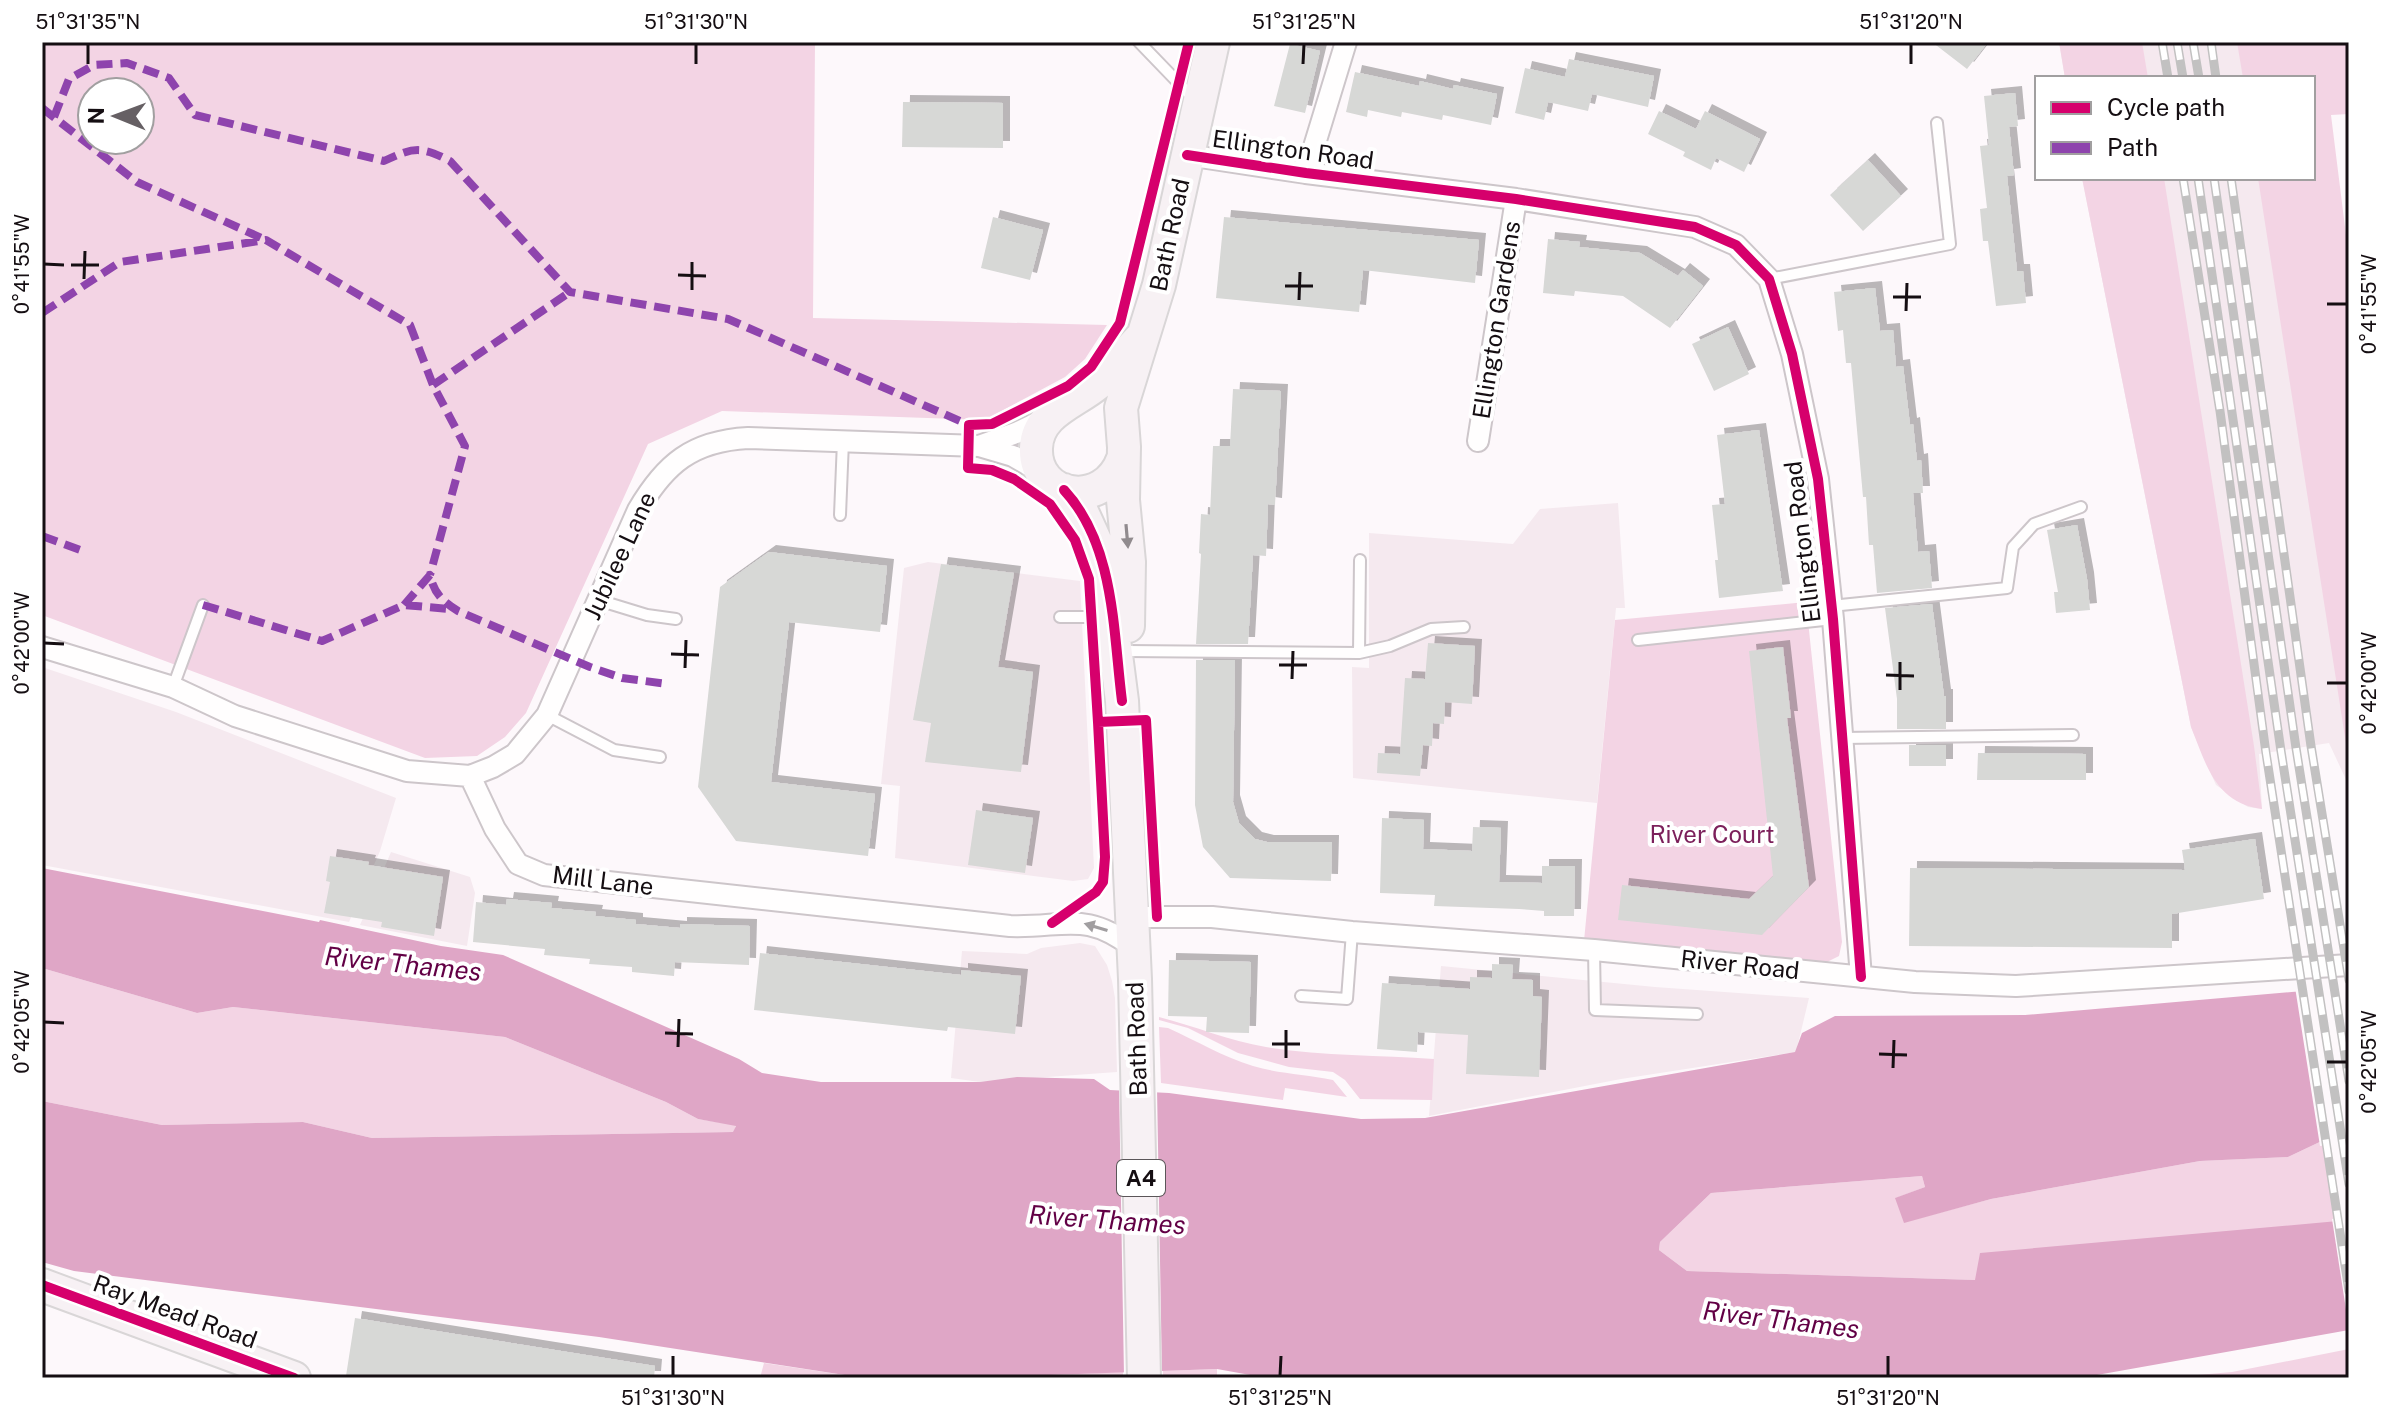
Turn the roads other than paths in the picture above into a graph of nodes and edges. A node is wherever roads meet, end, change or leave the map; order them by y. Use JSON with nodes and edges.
{"nodes":[{"id":1,"x":1139,"y":42,"type":"edge"},
{"id":2,"x":1213,"y":42,"type":"edge"},
{"id":3,"x":1346,"y":42,"type":"edge"},
{"id":4,"x":1199,"y":105,"type":"junction"},
{"id":5,"x":1937,"y":123,"type":"dead end"},
{"id":6,"x":1187,"y":155,"type":"junction"},
{"id":7,"x":1306,"y":173,"type":"junction"},
{"id":8,"x":1516,"y":199,"type":"junction"},
{"id":9,"x":1769,"y":279,"type":"junction"},
{"id":10,"x":1145,"y":334,"type":"junction"},
{"id":11,"x":1057,"y":412,"type":"junction"},
{"id":12,"x":843,"y":441,"type":"junction"},
{"id":13,"x":1478,"y":441,"type":"dead end"},
{"id":14,"x":979,"y":446,"type":"junction"},
{"id":15,"x":1123,"y":447,"type":"junction"},
{"id":16,"x":1054,"y":482,"type":"junction"},
{"id":17,"x":2081,"y":507,"type":"dead end"},
{"id":18,"x":840,"y":515,"type":"dead end"},
{"id":19,"x":1360,"y":560,"type":"dead end"},
{"id":20,"x":598,"y":600,"type":"junction"},
{"id":21,"x":203,"y":605,"type":"dead end"},
{"id":22,"x":1832,"y":612,"type":"junction"},
{"id":23,"x":1060,"y":617,"type":"dead end"},
{"id":24,"x":1111,"y":617,"type":"junction"},
{"id":25,"x":676,"y":619,"type":"dead end"},
{"id":26,"x":1464,"y":627,"type":"dead end"},
{"id":27,"x":1638,"y":640,"type":"dead end"},
{"id":28,"x":42,"y":647,"type":"edge"},
{"id":29,"x":1126,"y":651,"type":"junction"},
{"id":30,"x":1359,"y":653,"type":"junction"},
{"id":31,"x":173,"y":687,"type":"junction"},
{"id":32,"x":1122,"y":701,"type":"junction"},
{"id":33,"x":547,"y":715,"type":"junction"},
{"id":34,"x":2073,"y":735,"type":"dead end"},
{"id":35,"x":1842,"y":738,"type":"junction"},
{"id":36,"x":660,"y":757,"type":"dead end"},
{"id":37,"x":470,"y":776,"type":"junction"},
{"id":38,"x":1352,"y":932,"type":"junction"},
{"id":39,"x":1134,"y":948,"type":"junction"},
{"id":40,"x":1594,"y":950,"type":"junction"},
{"id":41,"x":2349,"y":965,"type":"edge"},
{"id":42,"x":1861,"y":977,"type":"junction"},
{"id":43,"x":1301,"y":996,"type":"dead end"},
{"id":44,"x":1697,"y":1014,"type":"dead end"},
{"id":45,"x":42,"y":1285,"type":"edge"},
{"id":46,"x":294,"y":1378,"type":"edge"},
{"id":47,"x":1144,"y":1378,"type":"edge"}],
"edges":[{"from":1,"to":4,"type":"lane"},
{"from":2,"to":4,"type":"main road","name":"Bath Road","number":"A4"},
{"from":3,"to":7,"type":"street"},
{"from":4,"to":6,"type":"main road","name":"Bath Road","number":"A4"},
{"from":5,"to":9,"type":"lane"},
{"from":6,"to":7,"type":"street","name":"Ellington Road"},
{"from":6,"to":10,"type":"main road","name":"Bath Road","number":"A4"},
{"from":7,"to":8,"type":"street","name":"Ellington Road"},
{"from":8,"to":9,"type":"street","name":"Ellington Road"},
{"from":8,"to":13,"type":"street","name":"Ellington Gardens"},
{"from":9,"to":22,"type":"street","name":"Ellington Road"},
{"from":10,"to":11,"type":"main road","name":"Bath Road","number":"A4"},
{"from":10,"to":15,"type":"main road","name":"Bath Road","number":"A4"},
{"from":11,"to":14,"type":"street","name":"Jubilee Lane"},
{"from":11,"to":15,"type":"main road"},
{"from":11,"to":16,"type":"main road","name":"Bath Road","number":"A4"},
{"from":12,"to":14,"type":"street","name":"Jubilee Lane"},
{"from":12,"to":18,"type":"lane"},
{"from":12,"to":20,"type":"street","name":"Jubilee Lane"},
{"from":14,"to":16,"type":"street","name":"Jubilee Lane"},
{"from":15,"to":16,"type":"main road"},
{"from":15,"to":29,"type":"main road","name":"Bath Road","number":"A4","one_way":true},
{"from":16,"to":24,"type":"main road","name":"Bath Road","number":"A4"},
{"from":17,"to":22,"type":"lane"},
{"from":19,"to":30,"type":"lane"},
{"from":20,"to":25,"type":"lane"},
{"from":20,"to":33,"type":"street","name":"Jubilee Lane"},
{"from":21,"to":31,"type":"lane"},
{"from":22,"to":27,"type":"lane"},
{"from":22,"to":35,"type":"street","name":"Ellington Road"},
{"from":23,"to":24,"type":"lane"},
{"from":24,"to":32,"type":"main road","name":"Bath Road","number":"A4"},
{"from":26,"to":30,"type":"lane"},
{"from":28,"to":31,"type":"street"},
{"from":29,"to":30,"type":"lane"},
{"from":29,"to":32,"type":"main road","name":"Bath Road","number":"A4"},
{"from":31,"to":37,"type":"street"},
{"from":32,"to":39,"type":"main road","name":"Bath Road","number":"A4"},
{"from":33,"to":36,"type":"lane"},
{"from":33,"to":37,"type":"street","name":"Jubilee Lane"},
{"from":34,"to":35,"type":"lane"},
{"from":35,"to":42,"type":"street","name":"Ellington Road"},
{"from":39,"to":37,"type":"street","name":"Mill Lane","one_way":true},
{"from":38,"to":39,"type":"street","name":"River Road"},
{"from":38,"to":40,"type":"street","name":"River Road"},
{"from":38,"to":43,"type":"lane"},
{"from":39,"to":47,"type":"main road","name":"Bath Road","number":"A4"},
{"from":40,"to":42,"type":"street","name":"River Road"},
{"from":40,"to":44,"type":"lane"},
{"from":41,"to":42,"type":"street","name":"River Road"},
{"from":45,"to":46,"type":"main road","name":"Ray Mead Road"}]}
